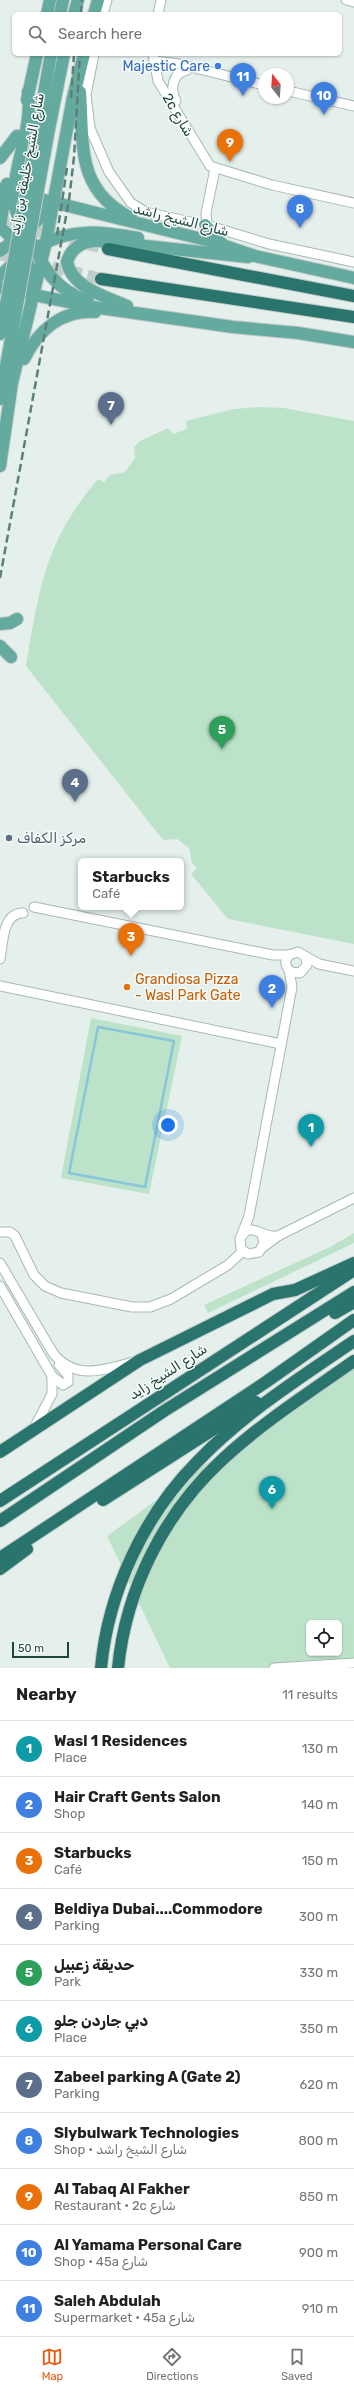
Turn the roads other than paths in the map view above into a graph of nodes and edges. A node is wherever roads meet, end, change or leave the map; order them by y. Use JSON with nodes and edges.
{"nodes":[{"id":1,"x":50,"y":0,"type":"edge"},
{"id":2,"x":63,"y":0,"type":"edge"},
{"id":3,"x":78,"y":0,"type":"edge"},
{"id":4,"x":98,"y":0,"type":"edge"},
{"id":5,"x":107,"y":0,"type":"edge"},
{"id":6,"x":161,"y":0,"type":"edge"},
{"id":7,"x":47,"y":12,"type":"edge"},
{"id":8,"x":60,"y":12,"type":"edge"},
{"id":9,"x":75,"y":12,"type":"edge"},
{"id":10,"x":95,"y":12,"type":"edge"},
{"id":11,"x":104,"y":12,"type":"edge"},
{"id":12,"x":158,"y":12,"type":"edge"},
{"id":13,"x":37,"y":56,"type":"edge"},
{"id":14,"x":51,"y":56,"type":"edge"},
{"id":15,"x":64,"y":56,"type":"edge"},
{"id":16,"x":84,"y":56,"type":"edge"},
{"id":17,"x":94,"y":56,"type":"edge"},
{"id":18,"x":154,"y":60,"type":"edge"},
{"id":19,"x":186,"y":70,"type":"junction"},
{"id":20,"x":211,"y":73,"type":"junction"},
{"id":21,"x":78,"y":78,"type":"junction"},
{"id":22,"x":258,"y":84,"type":"edge"},
{"id":23,"x":28,"y":92,"type":"junction"},
{"id":24,"x":294,"y":92,"type":"edge"},
{"id":25,"x":354,"y":106,"type":"edge"},
{"id":26,"x":189,"y":134,"type":"junction"},
{"id":27,"x":17,"y":136,"type":"junction"},
{"id":28,"x":0,"y":158,"type":"edge"},
{"id":29,"x":215,"y":169,"type":"junction"},
{"id":30,"x":7,"y":191,"type":"edge"},
{"id":31,"x":54,"y":203,"type":"junction"},
{"id":32,"x":354,"y":203,"type":"edge"},
{"id":33,"x":206,"y":225,"type":"junction"},
{"id":34,"x":148,"y":226,"type":"junction"},
{"id":35,"x":0,"y":227,"type":"edge"},
{"id":36,"x":26,"y":232,"type":"junction"},
{"id":37,"x":16,"y":241,"type":"junction"},
{"id":38,"x":46,"y":242,"type":"junction"},
{"id":39,"x":224,"y":246,"type":"junction"},
{"id":40,"x":108,"y":249,"type":"tunnel mouth"},
{"id":41,"x":173,"y":250,"type":"junction"},
{"id":42,"x":0,"y":251,"type":"edge"},
{"id":43,"x":29,"y":252,"type":"junction"},
{"id":44,"x":255,"y":256,"type":"junction"},
{"id":45,"x":354,"y":262,"type":"edge"},
{"id":46,"x":41,"y":264,"type":"junction"},
{"id":47,"x":0,"y":276,"type":"edge"},
{"id":48,"x":354,"y":278,"type":"edge"},
{"id":49,"x":102,"y":279,"type":"tunnel mouth"},
{"id":50,"x":0,"y":288,"type":"edge"},
{"id":51,"x":32,"y":296,"type":"junction"},
{"id":52,"x":354,"y":296,"type":"edge"},
{"id":53,"x":105,"y":307,"type":"junction"},
{"id":54,"x":144,"y":314,"type":"junction"},
{"id":55,"x":354,"y":317,"type":"edge"},
{"id":56,"x":0,"y":334,"type":"edge"},
{"id":57,"x":354,"y":342,"type":"edge"},
{"id":58,"x":12,"y":383,"type":"junction"},
{"id":59,"x":0,"y":399,"type":"edge"},
{"id":60,"x":0,"y":466,"type":"edge"},
{"id":61,"x":17,"y":619,"type":"dead end"},
{"id":62,"x":0,"y":624,"type":"edge"},
{"id":63,"x":0,"y":646,"type":"edge"},
{"id":64,"x":11,"y":657,"type":"dead end"},
{"id":65,"x":34,"y":907,"type":"dead end"},
{"id":66,"x":23,"y":913,"type":"dead end"},
{"id":67,"x":306,"y":958,"type":"junction"},
{"id":68,"x":0,"y":960,"type":"edge"},
{"id":69,"x":288,"y":963,"type":"junction"},
{"id":70,"x":324,"y":965,"type":"junction"},
{"id":71,"x":303,"y":971,"type":"junction"},
{"id":72,"x":354,"y":971,"type":"edge"},
{"id":73,"x":0,"y":986,"type":"edge"},
{"id":74,"x":292,"y":987,"type":"junction"},
{"id":75,"x":281,"y":1044,"type":"junction"},
{"id":76,"x":354,"y":1198,"type":"edge"},
{"id":77,"x":249,"y":1216,"type":"junction"},
{"id":78,"x":254,"y":1230,"type":"junction"},
{"id":79,"x":0,"y":1232,"type":"edge"},
{"id":80,"x":242,"y":1234,"type":"junction"},
{"id":81,"x":262,"y":1235,"type":"junction"},
{"id":82,"x":278,"y":1236,"type":"junction"},
{"id":83,"x":262,"y":1248,"type":"junction"},
{"id":84,"x":243,"y":1251,"type":"junction"},
{"id":85,"x":0,"y":1263,"type":"edge"},
{"id":86,"x":354,"y":1263,"type":"edge"},
{"id":87,"x":354,"y":1270,"type":"edge"},
{"id":88,"x":0,"y":1286,"type":"edge"},
{"id":89,"x":354,"y":1292,"type":"edge"},
{"id":90,"x":354,"y":1302,"type":"edge"},
{"id":91,"x":354,"y":1320,"type":"edge"},
{"id":92,"x":354,"y":1334,"type":"edge"},
{"id":93,"x":354,"y":1341,"type":"edge"},
{"id":94,"x":53,"y":1353,"type":"junction"},
{"id":95,"x":140,"y":1360,"type":"junction"},
{"id":96,"x":354,"y":1361,"type":"edge"},
{"id":97,"x":52,"y":1376,"type":"junction"},
{"id":98,"x":34,"y":1429,"type":"junction"},
{"id":99,"x":0,"y":1452,"type":"edge"},
{"id":100,"x":0,"y":1501,"type":"edge"},
{"id":101,"x":0,"y":1521,"type":"edge"},
{"id":102,"x":0,"y":1530,"type":"edge"},
{"id":103,"x":0,"y":1558,"type":"edge"},
{"id":104,"x":0,"y":1568,"type":"edge"},
{"id":105,"x":354,"y":1663,"type":"edge"},
{"id":106,"x":101,"y":1668,"type":"edge"},
{"id":107,"x":118,"y":1668,"type":"edge"},
{"id":108,"x":274,"y":1668,"type":"edge"}],
"edges":[{"from":1,"to":7,"type":"main road"},
{"from":2,"to":8,"type":"main road"},
{"from":3,"to":9,"type":"main road"},
{"from":4,"to":10,"type":"main road"},
{"from":5,"to":11,"type":"street"},
{"from":6,"to":12,"type":"street"},
{"from":13,"to":23,"type":"main road"},
{"from":14,"to":56,"type":"main road","name":"شارع الشيخ خليفة بن زايد","bridge":true},
{"from":15,"to":59,"type":"main road","name":"شارع الشيخ خليفة بن زايد","bridge":true},
{"from":16,"to":21,"type":"main road"},
{"from":17,"to":33,"type":"street"},
{"from":18,"to":19,"type":"street"},
{"from":18,"to":20,"type":"street"},
{"from":18,"to":26,"type":"street","name":"2c شارع"},
{"from":19,"to":20,"type":"street"},
{"from":19,"to":26,"type":"street"},
{"from":20,"to":22,"type":"street"},
{"from":21,"to":31,"type":"main road"},
{"from":21,"to":34,"type":"main road"},
{"from":23,"to":27,"type":"main road"},
{"from":23,"to":30,"type":"main road"},
{"from":24,"to":25,"type":"street"},
{"from":26,"to":29,"type":"street","name":"2c شارع"},
{"from":27,"to":28,"type":"main road"},
{"from":27,"to":30,"type":"main road"},
{"from":29,"to":32,"type":"street"},
{"from":29,"to":33,"type":"street"},
{"from":30,"to":31,"type":"main road","name":"شارع الشيخ راشد"},
{"from":30,"to":35,"type":"main road"},
{"from":30,"to":36,"type":"main road"},
{"from":31,"to":34,"type":"main road","name":"شارع الشيخ راشد"},
{"from":31,"to":36,"type":"main road"},
{"from":31,"to":38,"type":"main road"},
{"from":33,"to":39,"type":"main road"},
{"from":33,"to":45,"type":"street"},
{"from":34,"to":39,"type":"main road","name":"شارع الشيخ راشد"},
{"from":35,"to":37,"type":"main road"},
{"from":36,"to":37,"type":"main road"},
{"from":36,"to":43,"type":"main road"},
{"from":37,"to":42,"type":"main road"},
{"from":37,"to":43,"type":"main road"},
{"from":38,"to":41,"type":"main road"},
{"from":38,"to":43,"type":"main road"},
{"from":38,"to":46,"type":"main road"},
{"from":39,"to":44,"type":"main road","name":"شارع الشيخ راشد"},
{"from":40,"to":52,"type":"highway"},
{"from":41,"to":44,"type":"main road"},
{"from":41,"to":54,"type":"main road"},
{"from":43,"to":46,"type":"main road"},
{"from":43,"to":47,"type":"main road"},
{"from":43,"to":51,"type":"main road"},
{"from":44,"to":48,"type":"main road","name":"شارع الشيخ راشد"},
{"from":46,"to":51,"type":"main road"},
{"from":46,"to":53,"type":"main road"},
{"from":49,"to":55,"type":"highway"},
{"from":50,"to":51,"type":"main road"},
{"from":51,"to":53,"type":"main road"},
{"from":51,"to":58,"type":"main road"},
{"from":53,"to":54,"type":"main road"},
{"from":54,"to":57,"type":"main road"},
{"from":54,"to":58,"type":"main road"},
{"from":58,"to":60,"type":"main road"},
{"from":61,"to":62,"type":"main road"},
{"from":63,"to":64,"type":"main road"},
{"from":65,"to":69,"type":"street"},
{"from":66,"to":68,"type":"street"},
{"from":67,"to":69,"type":"street"},
{"from":67,"to":70,"type":"street"},
{"from":67,"to":71,"type":"street"},
{"from":69,"to":71,"type":"street"},
{"from":69,"to":74,"type":"street"},
{"from":70,"to":71,"type":"street"},
{"from":70,"to":72,"type":"street"},
{"from":71,"to":74,"type":"street"},
{"from":73,"to":75,"type":"street"},
{"from":74,"to":75,"type":"street"},
{"from":75,"to":77,"type":"street"},
{"from":76,"to":82,"type":"street"},
{"from":77,"to":78,"type":"street"},
{"from":77,"to":80,"type":"street"},
{"from":78,"to":80,"type":"street"},
{"from":78,"to":81,"type":"street"},
{"from":79,"to":84,"type":"street"},
{"from":80,"to":84,"type":"street"},
{"from":81,"to":82,"type":"street"},
{"from":81,"to":83,"type":"street"},
{"from":82,"to":83,"type":"street"},
{"from":83,"to":84,"type":"street"},
{"from":85,"to":94,"type":"street"},
{"from":86,"to":95,"type":"highway"},
{"from":87,"to":100,"type":"highway","name":"شارع الشيخ زايد"},
{"from":88,"to":97,"type":"street"},
{"from":89,"to":101,"type":"highway"},
{"from":90,"to":102,"type":"highway"},
{"from":91,"to":103,"type":"highway"},
{"from":92,"to":104,"type":"highway"},
{"from":93,"to":106,"type":"highway"},
{"from":94,"to":95,"type":"street"},
{"from":94,"to":97,"type":"street"},
{"from":95,"to":98,"type":"highway"},
{"from":96,"to":107,"type":"highway"},
{"from":97,"to":98,"type":"street"},
{"from":98,"to":99,"type":"highway"},
{"from":105,"to":108,"type":"street"}]}
